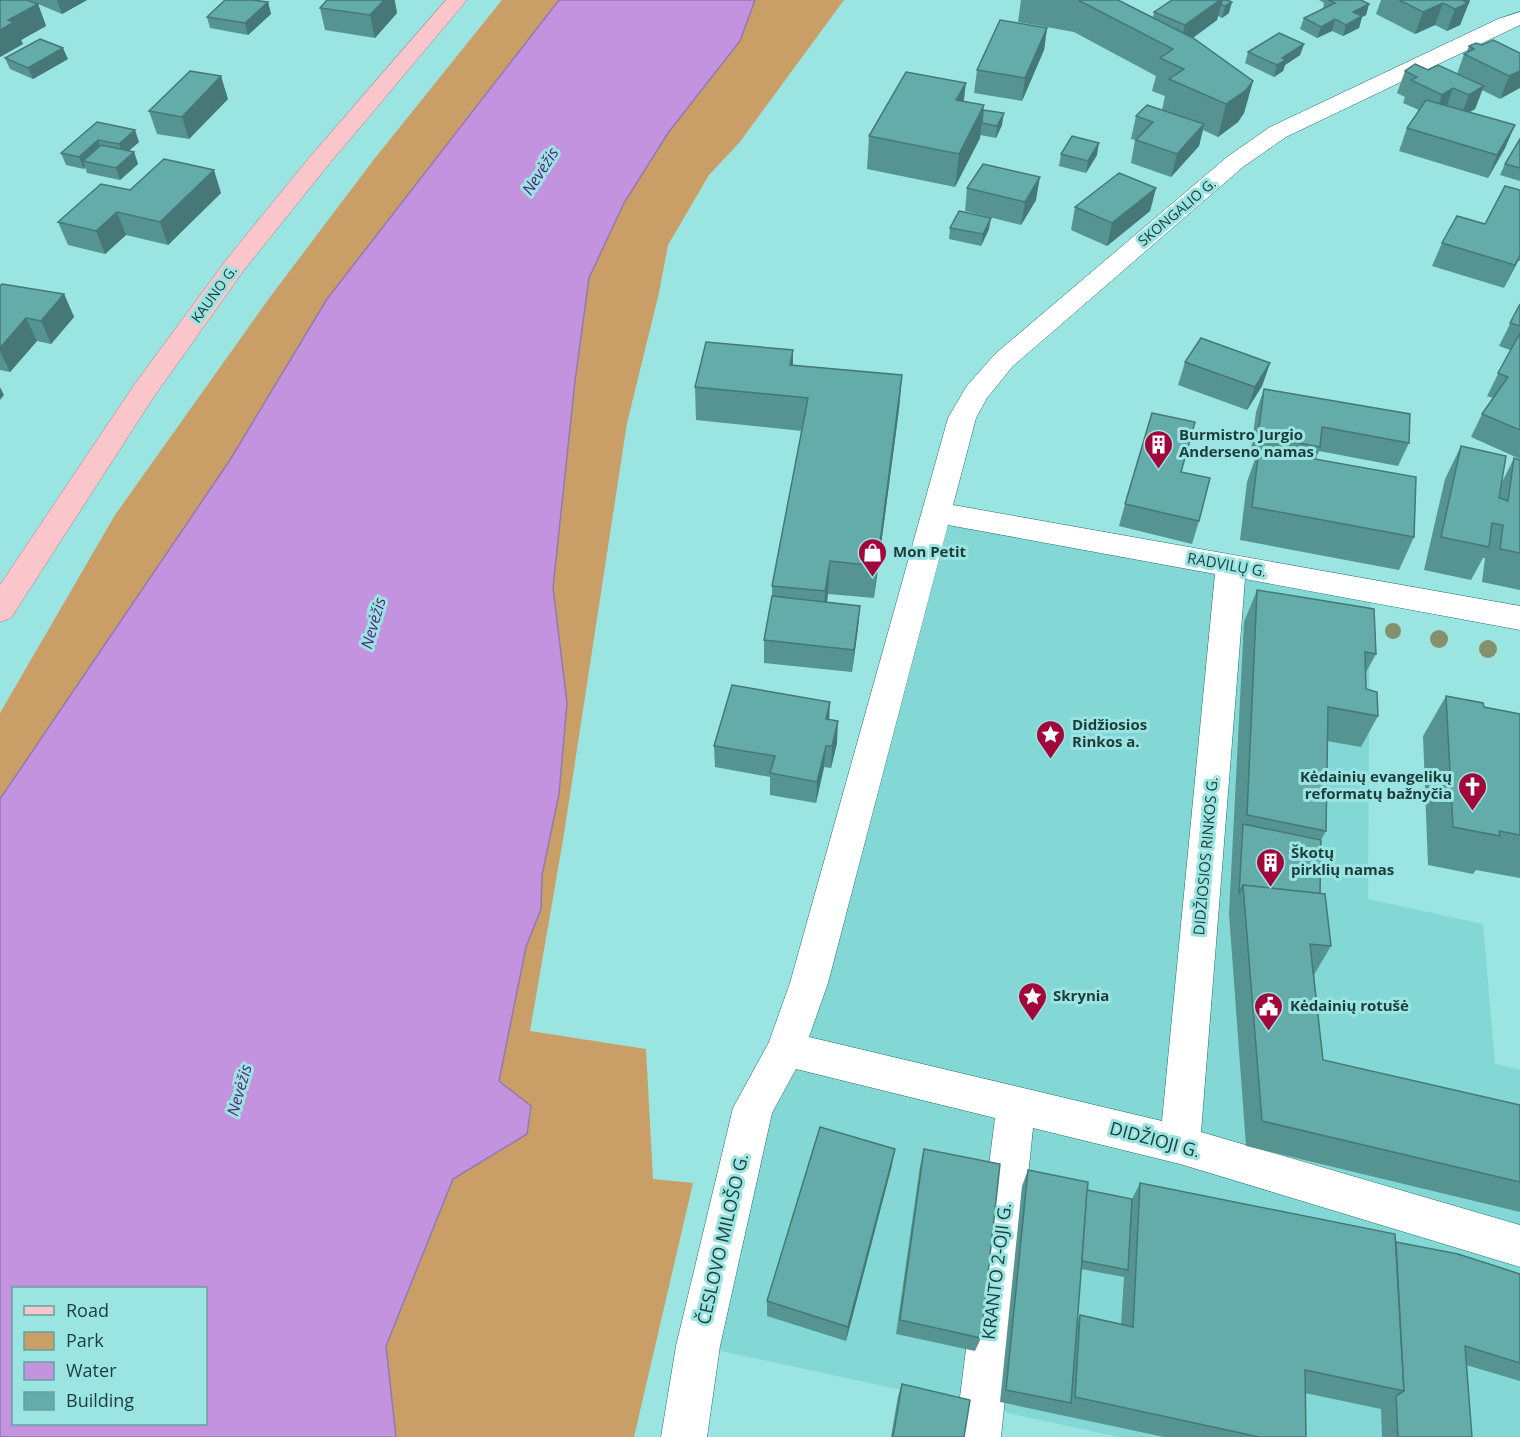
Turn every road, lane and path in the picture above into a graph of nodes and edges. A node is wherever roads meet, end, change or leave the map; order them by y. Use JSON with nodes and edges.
{"nodes":[{"id":1,"x":457,"y":0,"type":"edge"},
{"id":2,"x":1520,"y":18,"type":"edge"},
{"id":3,"x":935,"y":512,"type":"junction"},
{"id":4,"x":1231,"y":566,"type":"junction"},
{"id":5,"x":0,"y":610,"type":"edge"},
{"id":6,"x":1520,"y":618,"type":"edge"},
{"id":7,"x":786,"y":1049,"type":"junction"},
{"id":8,"x":1016,"y":1105,"type":"junction"},
{"id":9,"x":1180,"y":1145,"type":"junction"},
{"id":10,"x":1520,"y":1246,"type":"edge"},
{"id":11,"x":684,"y":1437,"type":"edge"},
{"id":12,"x":978,"y":1437,"type":"edge"}],
"edges":[{"from":1,"to":5,"type":"main road","name":"KAUNO G."},
{"from":2,"to":3,"type":"street","name":"SKONGALIO G."},
{"from":3,"to":4,"type":"street","name":"RADVILŲ G."},
{"from":3,"to":7,"type":"street"},
{"from":4,"to":6,"type":"street","name":"RADVILŲ G."},
{"from":4,"to":9,"type":"street","name":"DIDŽIOSIOS RINKOS G."},
{"from":7,"to":8,"type":"street","name":"DIDŽIOJI G."},
{"from":7,"to":11,"type":"street","name":"ČESLOVO MILOŠO G."},
{"from":8,"to":9,"type":"street","name":"DIDŽIOJI G."},
{"from":8,"to":12,"type":"street","name":"KRANTO 2-OJI G."},
{"from":9,"to":10,"type":"street","name":"DIDŽIOJI G."}]}
